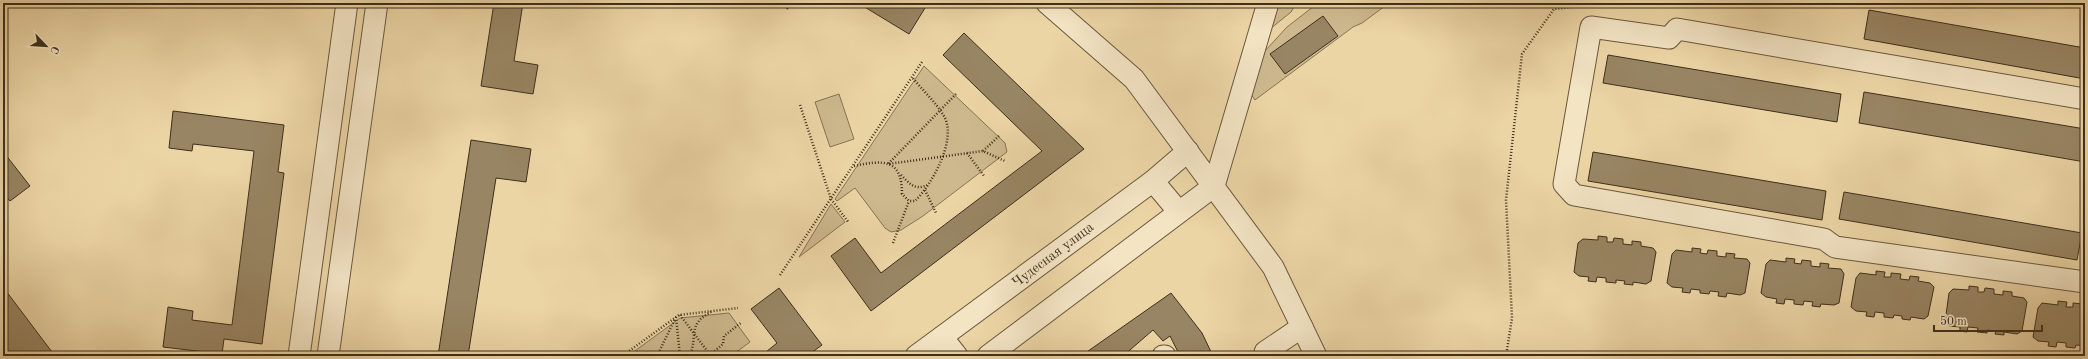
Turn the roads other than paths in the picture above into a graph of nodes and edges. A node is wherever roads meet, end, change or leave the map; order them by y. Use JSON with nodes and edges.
{"nodes":[{"id":1,"x":347,"y":3,"type":"edge"},
{"id":2,"x":376,"y":3,"type":"edge"},
{"id":3,"x":1047,"y":3,"type":"edge"},
{"id":4,"x":1268,"y":3,"type":"edge"},
{"id":5,"x":2085,"y":99,"type":"edge"},
{"id":6,"x":1188,"y":151,"type":"junction"},
{"id":7,"x":1153,"y":180,"type":"junction"},
{"id":8,"x":1214,"y":186,"type":"junction"},
{"id":9,"x":1179,"y":212,"type":"junction"},
{"id":10,"x":2085,"y":282,"type":"edge"},
{"id":11,"x":1302,"y":327,"type":"junction"},
{"id":12,"x":942,"y":337,"type":"junction"},
{"id":13,"x":1265,"y":352,"type":"dead end"},
{"id":14,"x":299,"y":356,"type":"edge"},
{"id":15,"x":328,"y":356,"type":"edge"},
{"id":16,"x":916,"y":356,"type":"edge"},
{"id":17,"x":957,"y":356,"type":"edge"},
{"id":18,"x":988,"y":356,"type":"edge"},
{"id":19,"x":1316,"y":356,"type":"edge"}],
"edges":[{"from":1,"to":14,"type":"street"},
{"from":2,"to":15,"type":"street"},
{"from":3,"to":6,"type":"street"},
{"from":4,"to":8,"type":"street"},
{"from":5,"to":10,"type":"street"},
{"from":6,"to":7,"type":"street","name":"Чудесная улица"},
{"from":6,"to":8,"type":"street"},
{"from":7,"to":9,"type":"street"},
{"from":7,"to":12,"type":"street","name":"Чудесная улица"},
{"from":8,"to":9,"type":"street"},
{"from":8,"to":11,"type":"street"},
{"from":9,"to":18,"type":"street"},
{"from":11,"to":13,"type":"street"},
{"from":11,"to":19,"type":"street"},
{"from":12,"to":16,"type":"street","name":"Чудесная улица"},
{"from":12,"to":17,"type":"street"}]}
